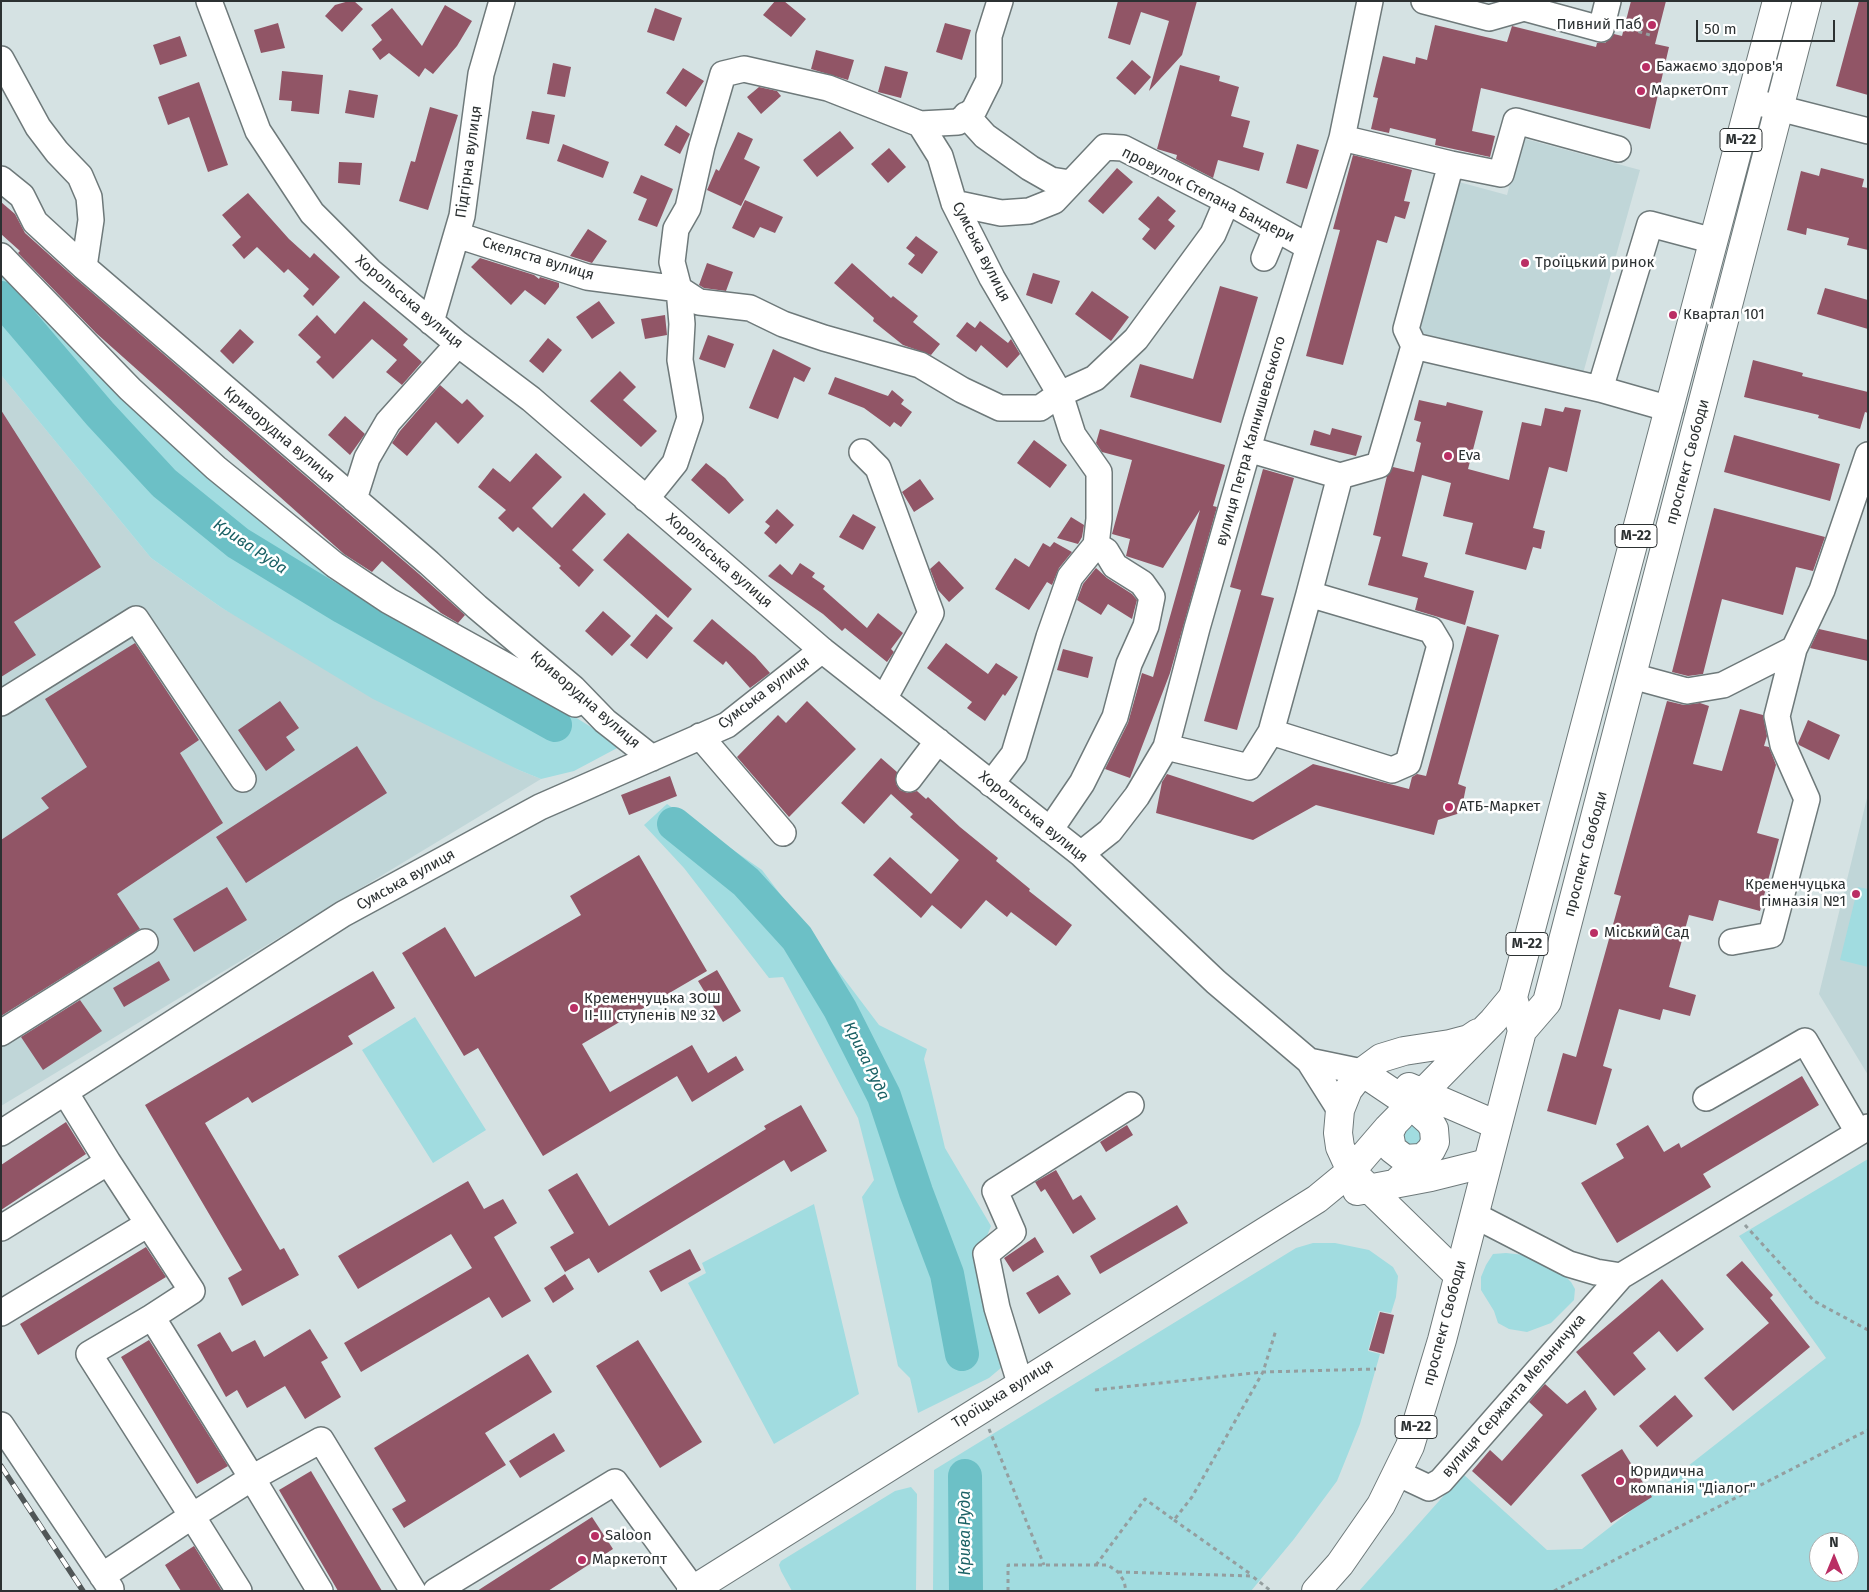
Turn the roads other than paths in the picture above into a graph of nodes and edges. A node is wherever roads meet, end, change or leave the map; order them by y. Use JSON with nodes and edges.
{"nodes":[{"id":1,"x":209,"y":1,"type":"edge"},
{"id":2,"x":502,"y":1,"type":"edge"},
{"id":3,"x":1000,"y":1,"type":"edge"},
{"id":4,"x":1370,"y":1,"type":"edge"},
{"id":5,"x":1424,"y":1,"type":"edge"},
{"id":6,"x":1777,"y":1,"type":"edge"},
{"id":7,"x":1808,"y":1,"type":"edge"},
{"id":8,"x":1605,"y":11,"type":"edge"},
{"id":9,"x":1,"y":59,"type":"edge"},
{"id":10,"x":7,"y":79,"type":"edge"},
{"id":11,"x":1752,"y":101,"type":"junction"},
{"id":12,"x":1780,"y":108,"type":"junction"},
{"id":13,"x":966,"y":116,"type":"junction"},
{"id":14,"x":920,"y":124,"type":"junction"},
{"id":15,"x":1868,"y":131,"type":"edge"},
{"id":16,"x":1342,"y":138,"type":"junction"},
{"id":17,"x":1618,"y":149,"type":"dead end"},
{"id":18,"x":1451,"y":164,"type":"junction"},
{"id":19,"x":1,"y":179,"type":"edge"},
{"id":20,"x":1070,"y":183,"type":"junction"},
{"id":21,"x":1227,"y":201,"type":"junction"},
{"id":22,"x":954,"y":203,"type":"junction"},
{"id":23,"x":1276,"y":229,"type":"junction"},
{"id":24,"x":458,"y":235,"type":"junction"},
{"id":25,"x":1714,"y":241,"type":"junction"},
{"id":26,"x":1307,"y":246,"type":"junction"},
{"id":27,"x":1,"y":256,"type":"edge"},
{"id":28,"x":1264,"y":258,"type":"dead end"},
{"id":29,"x":84,"y":267,"type":"junction"},
{"id":30,"x":679,"y":289,"type":"junction"},
{"id":31,"x":431,"y":322,"type":"junction"},
{"id":32,"x":458,"y":344,"type":"junction"},
{"id":33,"x":1414,"y":346,"type":"junction"},
{"id":34,"x":1600,"y":390,"type":"junction"},
{"id":35,"x":1060,"y":394,"type":"junction"},
{"id":36,"x":1670,"y":409,"type":"junction"},
{"id":37,"x":1248,"y":449,"type":"junction"},
{"id":38,"x":862,"y":452,"type":"dead end"},
{"id":39,"x":1868,"y":455,"type":"edge"},
{"id":40,"x":1340,"y":476,"type":"junction"},
{"id":41,"x":354,"y":499,"type":"junction"},
{"id":42,"x":646,"y":499,"type":"junction"},
{"id":43,"x":1096,"y":545,"type":"junction"},
{"id":44,"x":1309,"y":594,"type":"junction"},
{"id":45,"x":1794,"y":649,"type":"junction"},
{"id":46,"x":822,"y":650,"type":"junction"},
{"id":47,"x":1632,"y":676,"type":"junction"},
{"id":48,"x":884,"y":699,"type":"junction"},
{"id":49,"x":1,"y":703,"type":"edge"},
{"id":50,"x":605,"y":721,"type":"junction"},
{"id":51,"x":1271,"y":732,"type":"junction"},
{"id":52,"x":700,"y":736,"type":"junction"},
{"id":53,"x":938,"y":741,"type":"junction"},
{"id":54,"x":1166,"y":747,"type":"junction"},
{"id":55,"x":652,"y":758,"type":"junction"},
{"id":56,"x":243,"y":779,"type":"dead end"},
{"id":57,"x":909,"y":780,"type":"dead end"},
{"id":58,"x":991,"y":784,"type":"junction"},
{"id":59,"x":1050,"y":830,"type":"junction"},
{"id":60,"x":783,"y":834,"type":"dead end"},
{"id":61,"x":1081,"y":854,"type":"junction"},
{"id":62,"x":146,"y":942,"type":"dead end"},
{"id":63,"x":1732,"y":942,"type":"dead end"},
{"id":64,"x":1512,"y":997,"type":"junction"},
{"id":65,"x":1489,"y":1025,"type":"junction"},
{"id":66,"x":1522,"y":1031,"type":"junction"},
{"id":67,"x":1,"y":1033,"type":"edge"},
{"id":68,"x":1309,"y":1061,"type":"junction"},
{"id":69,"x":1362,"y":1072,"type":"junction"},
{"id":70,"x":65,"y":1092,"type":"junction"},
{"id":71,"x":1706,"y":1098,"type":"dead end"},
{"id":72,"x":1131,"y":1105,"type":"dead end"},
{"id":73,"x":1415,"y":1109,"type":"junction"},
{"id":74,"x":1340,"y":1110,"type":"junction"},
{"id":75,"x":1497,"y":1125,"type":"junction"},
{"id":76,"x":1863,"y":1129,"type":"edge"},
{"id":77,"x":1,"y":1133,"type":"edge"},
{"id":78,"x":1420,"y":1158,"type":"junction"},
{"id":79,"x":108,"y":1162,"type":"junction"},
{"id":80,"x":1487,"y":1163,"type":"junction"},
{"id":81,"x":1371,"y":1181,"type":"junction"},
{"id":82,"x":1474,"y":1215,"type":"junction"},
{"id":83,"x":148,"y":1224,"type":"junction"},
{"id":84,"x":1,"y":1228,"type":"edge"},
{"id":85,"x":1458,"y":1275,"type":"junction"},
{"id":86,"x":1621,"y":1276,"type":"junction"},
{"id":87,"x":1,"y":1313,"type":"edge"},
{"id":88,"x":152,"y":1317,"type":"junction"},
{"id":89,"x":1020,"y":1383,"type":"junction"},
{"id":90,"x":1,"y":1425,"type":"edge"},
{"id":91,"x":1397,"y":1473,"type":"junction"},
{"id":92,"x":252,"y":1478,"type":"junction"},
{"id":93,"x":192,"y":1516,"type":"junction"},
{"id":94,"x":107,"y":1584,"type":"edge"},
{"id":95,"x":692,"y":1590,"type":"edge"},
{"id":96,"x":239,"y":1591,"type":"edge"},
{"id":97,"x":320,"y":1591,"type":"edge"},
{"id":98,"x":413,"y":1591,"type":"edge"},
{"id":99,"x":436,"y":1591,"type":"edge"},
{"id":100,"x":1316,"y":1591,"type":"edge"}],
"edges":[{"from":1,"to":31,"type":"street","name":"Хорольська вулиця"},
{"from":2,"to":24,"type":"street","name":"Підгірна вулиця"},
{"from":3,"to":13,"type":"street"},
{"from":4,"to":16,"type":"street","name":"вулиця Петра Калнишевського"},
{"from":5,"to":8,"type":"street"},
{"from":6,"to":11,"type":"main road","name":"проспект Свободи","number":"М-22"},
{"from":7,"to":12,"type":"main road","name":"проспект Свободи","number":"М-22"},
{"from":9,"to":10,"type":"street"},
{"from":10,"to":29,"type":"street"},
{"from":11,"to":12,"type":"street"},
{"from":11,"to":25,"type":"main road","name":"проспект Свободи","number":"М-22"},
{"from":12,"to":15,"type":"street"},
{"from":12,"to":47,"type":"main road","name":"проспект Свободи","number":"М-22"},
{"from":13,"to":14,"type":"street"},
{"from":13,"to":20,"type":"street"},
{"from":14,"to":22,"type":"street","name":"Сумська вулиця"},
{"from":14,"to":30,"type":"street"},
{"from":16,"to":18,"type":"street"},
{"from":16,"to":26,"type":"street","name":"вулиця Петра Калнишевського"},
{"from":17,"to":18,"type":"street"},
{"from":18,"to":33,"type":"street"},
{"from":19,"to":29,"type":"street","name":"Криворудна вулиця"},
{"from":20,"to":21,"type":"street","name":"провулок Степана Бандери"},
{"from":20,"to":22,"type":"street","name":"провулок Степана Бандери"},
{"from":21,"to":23,"type":"street","name":"провулок Степана Бандери"},
{"from":21,"to":35,"type":"street"},
{"from":22,"to":35,"type":"street","name":"Сумська вулиця"},
{"from":23,"to":26,"type":"street","name":"провулок Степана Бандери"},
{"from":23,"to":28,"type":"street"},
{"from":24,"to":30,"type":"street","name":"Скеляста вулиця"},
{"from":24,"to":31,"type":"street","name":"Підгірна вулиця"},
{"from":25,"to":34,"type":"street"},
{"from":25,"to":36,"type":"main road","name":"проспект Свободи","number":"М-22"},
{"from":26,"to":37,"type":"street","name":"вулиця Петра Калнишевського"},
{"from":27,"to":50,"type":"street"},
{"from":29,"to":41,"type":"street","name":"Криворудна вулиця"},
{"from":30,"to":35,"type":"street"},
{"from":30,"to":42,"type":"street"},
{"from":31,"to":32,"type":"street","name":"Хорольська вулиця"},
{"from":32,"to":41,"type":"street"},
{"from":32,"to":42,"type":"street","name":"Хорольська вулиця"},
{"from":33,"to":34,"type":"street"},
{"from":33,"to":40,"type":"street"},
{"from":34,"to":36,"type":"street"},
{"from":35,"to":43,"type":"street","name":"Сумська вулиця"},
{"from":36,"to":64,"type":"main road","name":"проспект Свободи","number":"М-22"},
{"from":37,"to":40,"type":"street"},
{"from":37,"to":54,"type":"street","name":"вулиця Петра Калнишевського"},
{"from":38,"to":48,"type":"street"},
{"from":39,"to":45,"type":"street"},
{"from":40,"to":44,"type":"street"},
{"from":41,"to":50,"type":"street","name":"Криворудна вулиця"},
{"from":42,"to":46,"type":"street","name":"Хорольська вулиця"},
{"from":43,"to":58,"type":"street"},
{"from":43,"to":59,"type":"street"},
{"from":44,"to":51,"type":"street"},
{"from":44,"to":51,"type":"street"},
{"from":45,"to":47,"type":"street"},
{"from":45,"to":63,"type":"street"},
{"from":46,"to":48,"type":"street","name":"Хорольська вулиця"},
{"from":46,"to":52,"type":"street","name":"Сумська вулиця"},
{"from":47,"to":66,"type":"main road","name":"проспект Свободи","number":"М-22"},
{"from":48,"to":53,"type":"street","name":"Хорольська вулиця"},
{"from":49,"to":56,"type":"street"},
{"from":50,"to":55,"type":"street","name":"Криворудна вулиця"},
{"from":51,"to":54,"type":"street"},
{"from":52,"to":55,"type":"street","name":"Сумська вулиця"},
{"from":52,"to":60,"type":"street"},
{"from":53,"to":57,"type":"street"},
{"from":53,"to":58,"type":"street","name":"Хорольська вулиця"},
{"from":54,"to":61,"type":"street","name":"вулиця Петра Калнишевського"},
{"from":55,"to":70,"type":"street","name":"Сумська вулиця"},
{"from":58,"to":59,"type":"street","name":"Хорольська вулиця"},
{"from":59,"to":61,"type":"street","name":"Хорольська вулиця"},
{"from":61,"to":68,"type":"street","name":"Хорольська вулиця"},
{"from":62,"to":67,"type":"street"},
{"from":64,"to":65,"type":"main road"},
{"from":64,"to":66,"type":"main road"},
{"from":65,"to":69,"type":"main road"},
{"from":65,"to":73,"type":"main road"},
{"from":66,"to":75,"type":"main road","name":"проспект Свободи","number":"М-22"},
{"from":68,"to":69,"type":"street"},
{"from":68,"to":74,"type":"street"},
{"from":69,"to":73,"type":"main road"},
{"from":69,"to":74,"type":"main road"},
{"from":70,"to":77,"type":"street","name":"Сумська вулиця"},
{"from":70,"to":79,"type":"street"},
{"from":71,"to":76,"type":"street"},
{"from":72,"to":89,"type":"street"},
{"from":73,"to":75,"type":"main road"},
{"from":73,"to":78,"type":"main road"},
{"from":73,"to":78,"type":"main road"},
{"from":73,"to":81,"type":"main road"},
{"from":74,"to":81,"type":"main road"},
{"from":75,"to":80,"type":"main road","name":"проспект Свободи","number":"М-22"},
{"from":76,"to":86,"type":"street","name":"вулиця Сержанта Мельничука"},
{"from":78,"to":81,"type":"main road"},
{"from":79,"to":83,"type":"street"},
{"from":79,"to":84,"type":"street"},
{"from":80,"to":81,"type":"main road","name":"Троїцька вулиця"},
{"from":80,"to":82,"type":"main road","name":"проспект Свободи","number":"М-22"},
{"from":81,"to":85,"type":"main road"},
{"from":81,"to":89,"type":"main road","name":"Троїцька вулиця"},
{"from":82,"to":85,"type":"main road","name":"проспект Свободи","number":"М-22"},
{"from":82,"to":86,"type":"street"},
{"from":83,"to":87,"type":"street"},
{"from":83,"to":88,"type":"street"},
{"from":85,"to":91,"type":"main road","name":"проспект Свободи","number":"М-22"},
{"from":86,"to":91,"type":"street","name":"вулиця Сержанта Мельничука"},
{"from":88,"to":92,"type":"street"},
{"from":88,"to":93,"type":"street"},
{"from":89,"to":95,"type":"main road","name":"Троїцька вулиця"},
{"from":90,"to":94,"type":"street"},
{"from":91,"to":100,"type":"main road","name":"проспект Свободи","number":"М-22"},
{"from":92,"to":93,"type":"street"},
{"from":92,"to":97,"type":"street"},
{"from":92,"to":98,"type":"street"},
{"from":93,"to":94,"type":"street"},
{"from":93,"to":96,"type":"street"},
{"from":95,"to":99,"type":"street"}]}
